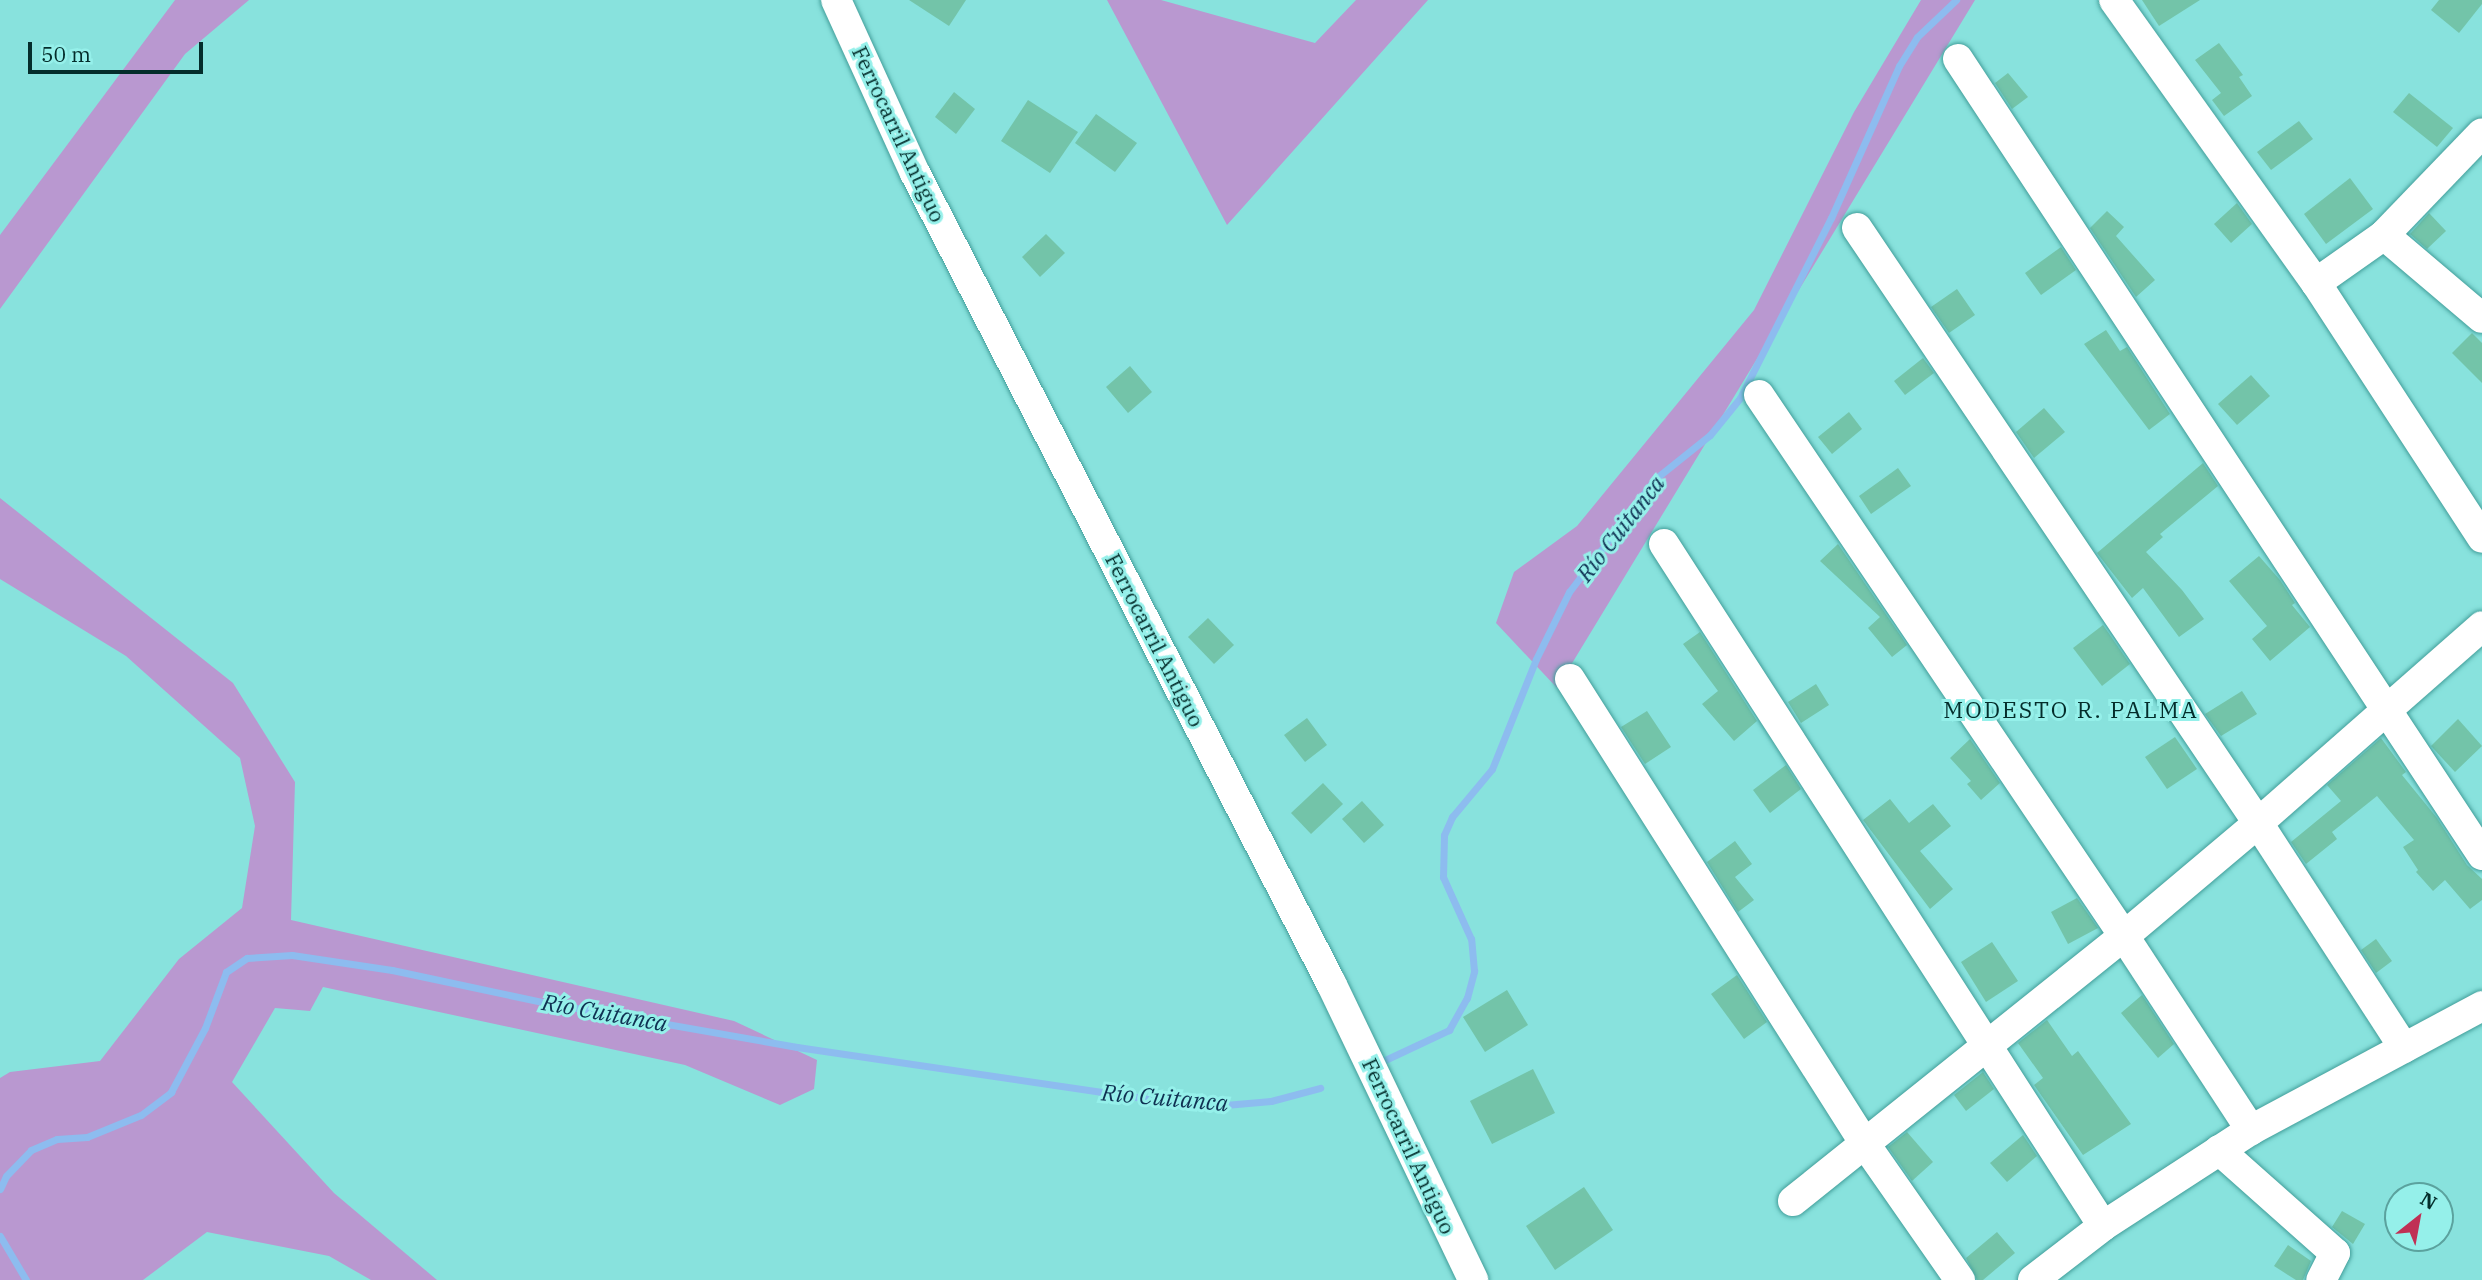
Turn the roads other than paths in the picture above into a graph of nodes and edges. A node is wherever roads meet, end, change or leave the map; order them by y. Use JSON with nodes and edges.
{"nodes":[{"id":1,"x":835,"y":0,"type":"edge"},
{"id":2,"x":2114,"y":0,"type":"edge"},
{"id":3,"x":1958,"y":59,"type":"dead end"},
{"id":4,"x":2482,"y":133,"type":"edge"},
{"id":5,"x":1857,"y":228,"type":"dead end"},
{"id":6,"x":2384,"y":235,"type":"junction"},
{"id":7,"x":2316,"y":283,"type":"junction"},
{"id":8,"x":2482,"y":318,"type":"edge"},
{"id":9,"x":1759,"y":395,"type":"dead end"},
{"id":10,"x":2482,"y":538,"type":"edge"},
{"id":11,"x":1664,"y":544,"type":"dead end"},
{"id":12,"x":2482,"y":626,"type":"edge"},
{"id":13,"x":1570,"y":679,"type":"dead end"},
{"id":14,"x":2387,"y":710,"type":"junction"},
{"id":15,"x":2258,"y":823,"type":"junction"},
{"id":16,"x":2482,"y":855,"type":"edge"},
{"id":17,"x":2123,"y":936,"type":"junction"},
{"id":18,"x":2482,"y":1006,"type":"edge"},
{"id":19,"x":1989,"y":1046,"type":"junction"},
{"id":20,"x":2404,"y":1048,"type":"junction"},
{"id":21,"x":2250,"y":1130,"type":"junction"},
{"id":22,"x":1865,"y":1144,"type":"junction"},
{"id":23,"x":2219,"y":1150,"type":"junction"},
{"id":24,"x":1793,"y":1201,"type":"dead end"},
{"id":25,"x":2104,"y":1226,"type":"junction"},
{"id":26,"x":1473,"y":1280,"type":"edge"},
{"id":27,"x":1959,"y":1280,"type":"edge"},
{"id":28,"x":2033,"y":1280,"type":"edge"},
{"id":29,"x":2321,"y":1280,"type":"edge"}],
"edges":[{"from":1,"to":26,"type":"street","name":"Ferrocarril Antiguo"},
{"from":2,"to":7,"type":"street"},
{"from":3,"to":14,"type":"street"},
{"from":4,"to":6,"type":"street"},
{"from":5,"to":15,"type":"street"},
{"from":6,"to":7,"type":"street"},
{"from":6,"to":8,"type":"street"},
{"from":7,"to":10,"type":"street"},
{"from":9,"to":17,"type":"street"},
{"from":11,"to":19,"type":"street"},
{"from":12,"to":14,"type":"street"},
{"from":13,"to":22,"type":"street"},
{"from":14,"to":15,"type":"street"},
{"from":14,"to":16,"type":"street"},
{"from":15,"to":17,"type":"street"},
{"from":15,"to":20,"type":"street"},
{"from":17,"to":19,"type":"street"},
{"from":17,"to":21,"type":"street"},
{"from":18,"to":20,"type":"street"},
{"from":19,"to":22,"type":"street"},
{"from":19,"to":25,"type":"street"},
{"from":20,"to":21,"type":"street"},
{"from":21,"to":23,"type":"street"},
{"from":22,"to":24,"type":"street"},
{"from":22,"to":27,"type":"street"},
{"from":23,"to":25,"type":"street"},
{"from":23,"to":29,"type":"street"},
{"from":25,"to":28,"type":"street"}]}
